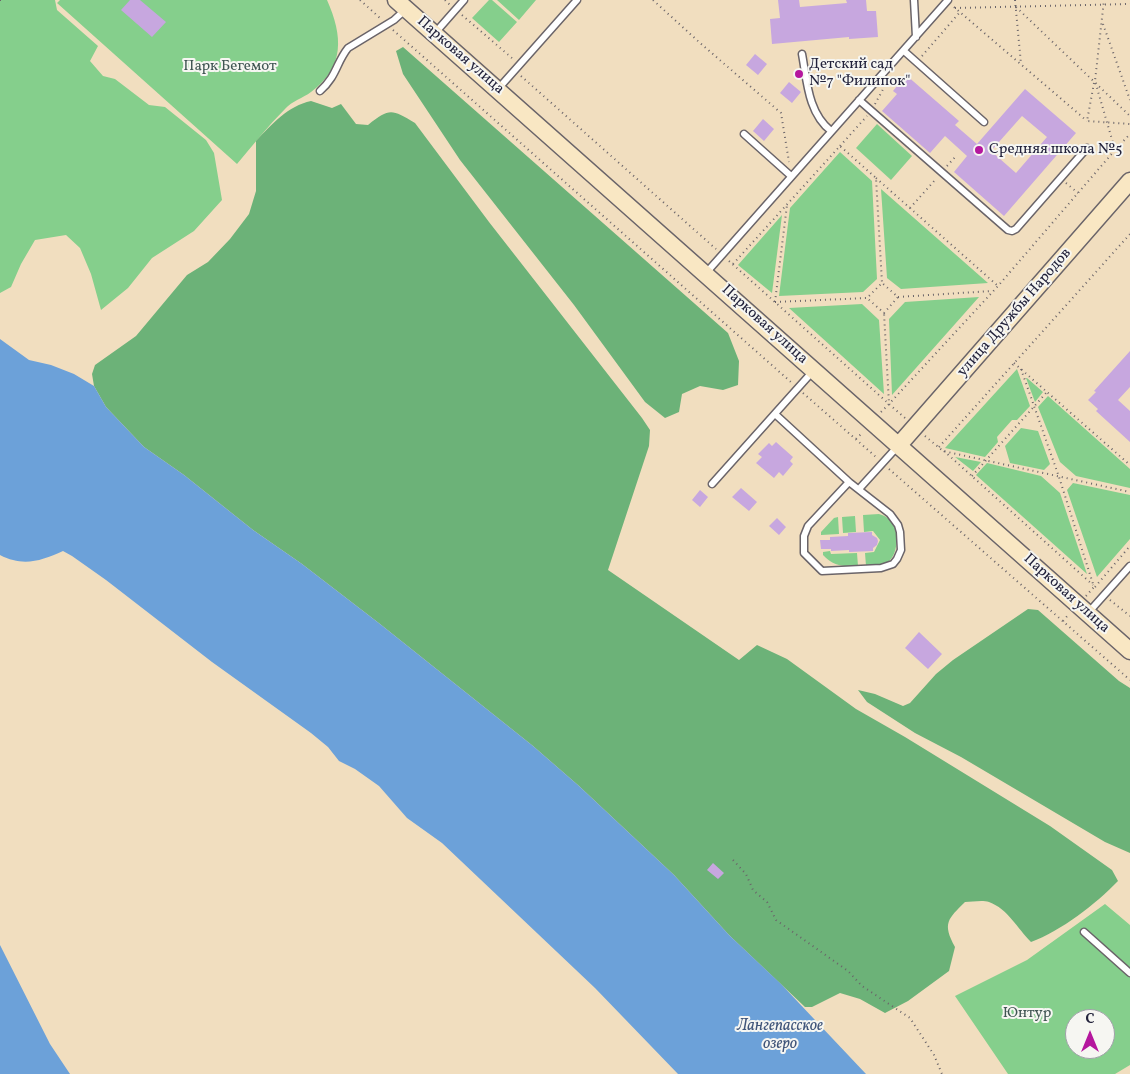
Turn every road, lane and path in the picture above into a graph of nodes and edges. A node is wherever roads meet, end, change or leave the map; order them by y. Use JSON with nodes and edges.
{"nodes":[{"id":1,"x":360,"y":0,"type":"edge"},
{"id":2,"x":445,"y":0,"type":"edge"},
{"id":3,"x":464,"y":0,"type":"edge"},
{"id":4,"x":577,"y":0,"type":"edge"},
{"id":5,"x":653,"y":0,"type":"edge"},
{"id":6,"x":914,"y":0,"type":"edge"},
{"id":7,"x":1015,"y":0,"type":"edge"},
{"id":8,"x":1104,"y":0,"type":"edge"},
{"id":9,"x":948,"y":1,"type":"edge"},
{"id":10,"x":401,"y":4,"type":"edge"},
{"id":11,"x":1130,"y":4,"type":"edge"},
{"id":12,"x":1103,"y":5,"type":"junction"},
{"id":13,"x":1016,"y":7,"type":"junction"},
{"id":14,"x":955,"y":8,"type":"junction"},
{"id":15,"x":456,"y":10,"type":"junction"},
{"id":16,"x":960,"y":12,"type":"junction"},
{"id":17,"x":1102,"y":22,"type":"junction"},
{"id":18,"x":387,"y":24,"type":"junction"},
{"id":19,"x":434,"y":34,"type":"junction"},
{"id":20,"x":916,"y":37,"type":"junction"},
{"id":21,"x":904,"y":51,"type":"junction"},
{"id":22,"x":802,"y":54,"type":"dead end"},
{"id":23,"x":916,"y":62,"type":"junction"},
{"id":24,"x":1021,"y":64,"type":"junction"},
{"id":25,"x":517,"y":68,"type":"junction"},
{"id":26,"x":891,"y":78,"type":"dead end"},
{"id":27,"x":1095,"y":81,"type":"junction"},
{"id":28,"x":498,"y":90,"type":"junction"},
{"id":29,"x":320,"y":91,"type":"dead end"},
{"id":30,"x":859,"y":100,"type":"junction"},
{"id":31,"x":1130,"y":100,"type":"edge"},
{"id":32,"x":871,"y":110,"type":"junction"},
{"id":33,"x":1130,"y":116,"type":"edge"},
{"id":34,"x":1086,"y":121,"type":"junction"},
{"id":35,"x":984,"y":122,"type":"dead end"},
{"id":36,"x":1106,"y":123,"type":"junction"},
{"id":37,"x":1130,"y":124,"type":"edge"},
{"id":38,"x":831,"y":132,"type":"junction"},
{"id":39,"x":744,"y":134,"type":"dead end"},
{"id":40,"x":1130,"y":134,"type":"edge"},
{"id":41,"x":840,"y":146,"type":"junction"},
{"id":42,"x":1087,"y":148,"type":"dead end"},
{"id":43,"x":1115,"y":150,"type":"junction"},
{"id":44,"x":956,"y":156,"type":"dead end"},
{"id":45,"x":1080,"y":156,"type":"junction"},
{"id":46,"x":942,"y":172,"type":"junction"},
{"id":47,"x":791,"y":176,"type":"junction"},
{"id":48,"x":876,"y":178,"type":"junction"},
{"id":49,"x":1060,"y":179,"type":"junction"},
{"id":50,"x":1130,"y":181,"type":"edge"},
{"id":51,"x":1078,"y":193,"type":"junction"},
{"id":52,"x":794,"y":197,"type":"junction"},
{"id":53,"x":787,"y":205,"type":"junction"},
{"id":54,"x":910,"y":208,"type":"junction"},
{"id":55,"x":1130,"y":234,"type":"edge"},
{"id":56,"x":722,"y":255,"type":"junction"},
{"id":57,"x":733,"y":264,"type":"junction"},
{"id":58,"x":706,"y":273,"type":"junction"},
{"id":59,"x":882,"y":283,"type":"junction"},
{"id":60,"x":998,"y":286,"type":"junction"},
{"id":61,"x":992,"y":291,"type":"junction"},
{"id":62,"x":898,"y":297,"type":"junction"},
{"id":63,"x":867,"y":298,"type":"junction"},
{"id":64,"x":775,"y":302,"type":"junction"},
{"id":65,"x":884,"y":313,"type":"junction"},
{"id":66,"x":1014,"y":363,"type":"junction"},
{"id":67,"x":1021,"y":369,"type":"junction"},
{"id":68,"x":815,"y":370,"type":"junction"},
{"id":69,"x":798,"y":388,"type":"junction"},
{"id":70,"x":1048,"y":392,"type":"junction"},
{"id":71,"x":889,"y":404,"type":"junction"},
{"id":72,"x":1034,"y":407,"type":"junction"},
{"id":73,"x":775,"y":414,"type":"junction"},
{"id":74,"x":915,"y":426,"type":"junction"},
{"id":75,"x":899,"y":444,"type":"junction"},
{"id":76,"x":938,"y":447,"type":"junction"},
{"id":77,"x":943,"y":450,"type":"junction"},
{"id":78,"x":986,"y":461,"type":"junction"},
{"id":79,"x":882,"y":463,"type":"junction"},
{"id":80,"x":1130,"y":465,"type":"edge"},
{"id":81,"x":972,"y":476,"type":"junction"},
{"id":82,"x":1059,"y":477,"type":"junction"},
{"id":83,"x":849,"y":482,"type":"junction"},
{"id":84,"x":712,"y":484,"type":"dead end"},
{"id":85,"x":859,"y":489,"type":"junction"},
{"id":86,"x":1130,"y":492,"type":"edge"},
{"id":87,"x":1130,"y":566,"type":"edge"},
{"id":88,"x":1088,"y":614,"type":"junction"},
{"id":89,"x":1130,"y":651,"type":"edge"},
{"id":90,"x":1130,"y":680,"type":"edge"},
{"id":91,"x":733,"y":860,"type":"dead end"},
{"id":92,"x":1084,"y":932,"type":"dead end"},
{"id":93,"x":1130,"y":972,"type":"edge"},
{"id":94,"x":942,"y":1074,"type":"edge"}],
"edges":[{"from":1,"to":18,"type":"path"},
{"from":2,"to":15,"type":"path"},
{"from":3,"to":15,"type":"lane"},
{"from":4,"to":25,"type":"lane"},
{"from":5,"to":47,"type":"path"},
{"from":6,"to":20,"type":"lane"},
{"from":7,"to":13,"type":"path"},
{"from":8,"to":12,"type":"path"},
{"from":9,"to":14,"type":"path"},
{"from":9,"to":20,"type":"lane"},
{"from":10,"to":18,"type":"lane"},
{"from":10,"to":19,"type":"street","name":"Парковая улица"},
{"from":11,"to":12,"type":"path"},
{"from":12,"to":13,"type":"path"},
{"from":12,"to":17,"type":"path"},
{"from":13,"to":14,"type":"path"},
{"from":13,"to":24,"type":"path"},
{"from":13,"to":27,"type":"path"},
{"from":14,"to":16,"type":"path"},
{"from":15,"to":19,"type":"lane"},
{"from":15,"to":25,"type":"path"},
{"from":16,"to":23,"type":"path"},
{"from":16,"to":24,"type":"path"},
{"from":17,"to":27,"type":"path"},
{"from":17,"to":31,"type":"path"},
{"from":18,"to":29,"type":"lane"},
{"from":18,"to":69,"type":"path"},
{"from":19,"to":28,"type":"street","name":"Парковая улица"},
{"from":20,"to":21,"type":"lane"},
{"from":21,"to":23,"type":"lane"},
{"from":21,"to":30,"type":"lane"},
{"from":22,"to":38,"type":"lane"},
{"from":23,"to":35,"type":"lane"},
{"from":24,"to":34,"type":"path"},
{"from":25,"to":28,"type":"lane"},
{"from":25,"to":56,"type":"path"},
{"from":26,"to":32,"type":"path"},
{"from":27,"to":33,"type":"path"},
{"from":27,"to":34,"type":"path"},
{"from":27,"to":36,"type":"path"},
{"from":28,"to":58,"type":"street","name":"Парковая улица"},
{"from":30,"to":32,"type":"lane"},
{"from":30,"to":38,"type":"lane"},
{"from":32,"to":41,"type":"path"},
{"from":32,"to":46,"type":"lane"},
{"from":34,"to":36,"type":"path"},
{"from":36,"to":37,"type":"path"},
{"from":36,"to":43,"type":"path"},
{"from":38,"to":47,"type":"lane"},
{"from":39,"to":47,"type":"lane"},
{"from":40,"to":43,"type":"path"},
{"from":41,"to":48,"type":"path"},
{"from":41,"to":52,"type":"path"},
{"from":42,"to":45,"type":"lane"},
{"from":43,"to":45,"type":"path"},
{"from":43,"to":51,"type":"path"},
{"from":44,"to":46,"type":"path"},
{"from":45,"to":49,"type":"lane"},
{"from":46,"to":49,"type":"lane"},
{"from":46,"to":54,"type":"path"},
{"from":47,"to":52,"type":"path"},
{"from":47,"to":56,"type":"lane"},
{"from":48,"to":54,"type":"path"},
{"from":48,"to":59,"type":"path"},
{"from":49,"to":51,"type":"path"},
{"from":50,"to":74,"type":"street","name":"улица Дружбы Народов"},
{"from":51,"to":60,"type":"path"},
{"from":52,"to":53,"type":"path"},
{"from":53,"to":57,"type":"path"},
{"from":53,"to":64,"type":"path"},
{"from":54,"to":60,"type":"path"},
{"from":55,"to":66,"type":"path"},
{"from":56,"to":57,"type":"path"},
{"from":56,"to":58,"type":"lane"},
{"from":57,"to":64,"type":"path"},
{"from":58,"to":68,"type":"street","name":"Парковая улица"},
{"from":59,"to":62,"type":"path"},
{"from":59,"to":63,"type":"path"},
{"from":60,"to":61,"type":"path"},
{"from":61,"to":62,"type":"path"},
{"from":61,"to":71,"type":"path"},
{"from":62,"to":65,"type":"path"},
{"from":63,"to":64,"type":"path"},
{"from":63,"to":65,"type":"path"},
{"from":64,"to":71,"type":"path"},
{"from":65,"to":71,"type":"path"},
{"from":66,"to":67,"type":"path"},
{"from":66,"to":76,"type":"path"},
{"from":67,"to":70,"type":"path"},
{"from":67,"to":72,"type":"path"},
{"from":68,"to":69,"type":"lane"},
{"from":68,"to":75,"type":"street","name":"Парковая улица"},
{"from":69,"to":73,"type":"lane"},
{"from":69,"to":79,"type":"path"},
{"from":70,"to":72,"type":"path"},
{"from":70,"to":80,"type":"path"},
{"from":71,"to":74,"type":"path"},
{"from":72,"to":78,"type":"path"},
{"from":72,"to":82,"type":"path"},
{"from":73,"to":83,"type":"lane"},
{"from":73,"to":84,"type":"lane"},
{"from":74,"to":75,"type":"street","name":"улица Дружбы Народов"},
{"from":74,"to":76,"type":"path"},
{"from":75,"to":79,"type":"lane"},
{"from":75,"to":88,"type":"street","name":"Парковая улица"},
{"from":76,"to":77,"type":"path"},
{"from":77,"to":78,"type":"path"},
{"from":77,"to":81,"type":"path"},
{"from":78,"to":81,"type":"path"},
{"from":78,"to":82,"type":"path"},
{"from":79,"to":85,"type":"lane"},
{"from":79,"to":90,"type":"path"},
{"from":81,"to":82,"type":"path"},
{"from":82,"to":86,"type":"path"},
{"from":83,"to":85,"type":"lane"},
{"from":83,"to":85,"type":"lane"},
{"from":87,"to":88,"type":"lane"},
{"from":88,"to":89,"type":"street","name":"Парковая улица"},
{"from":91,"to":94,"type":"path"},
{"from":92,"to":93,"type":"lane"}]}
